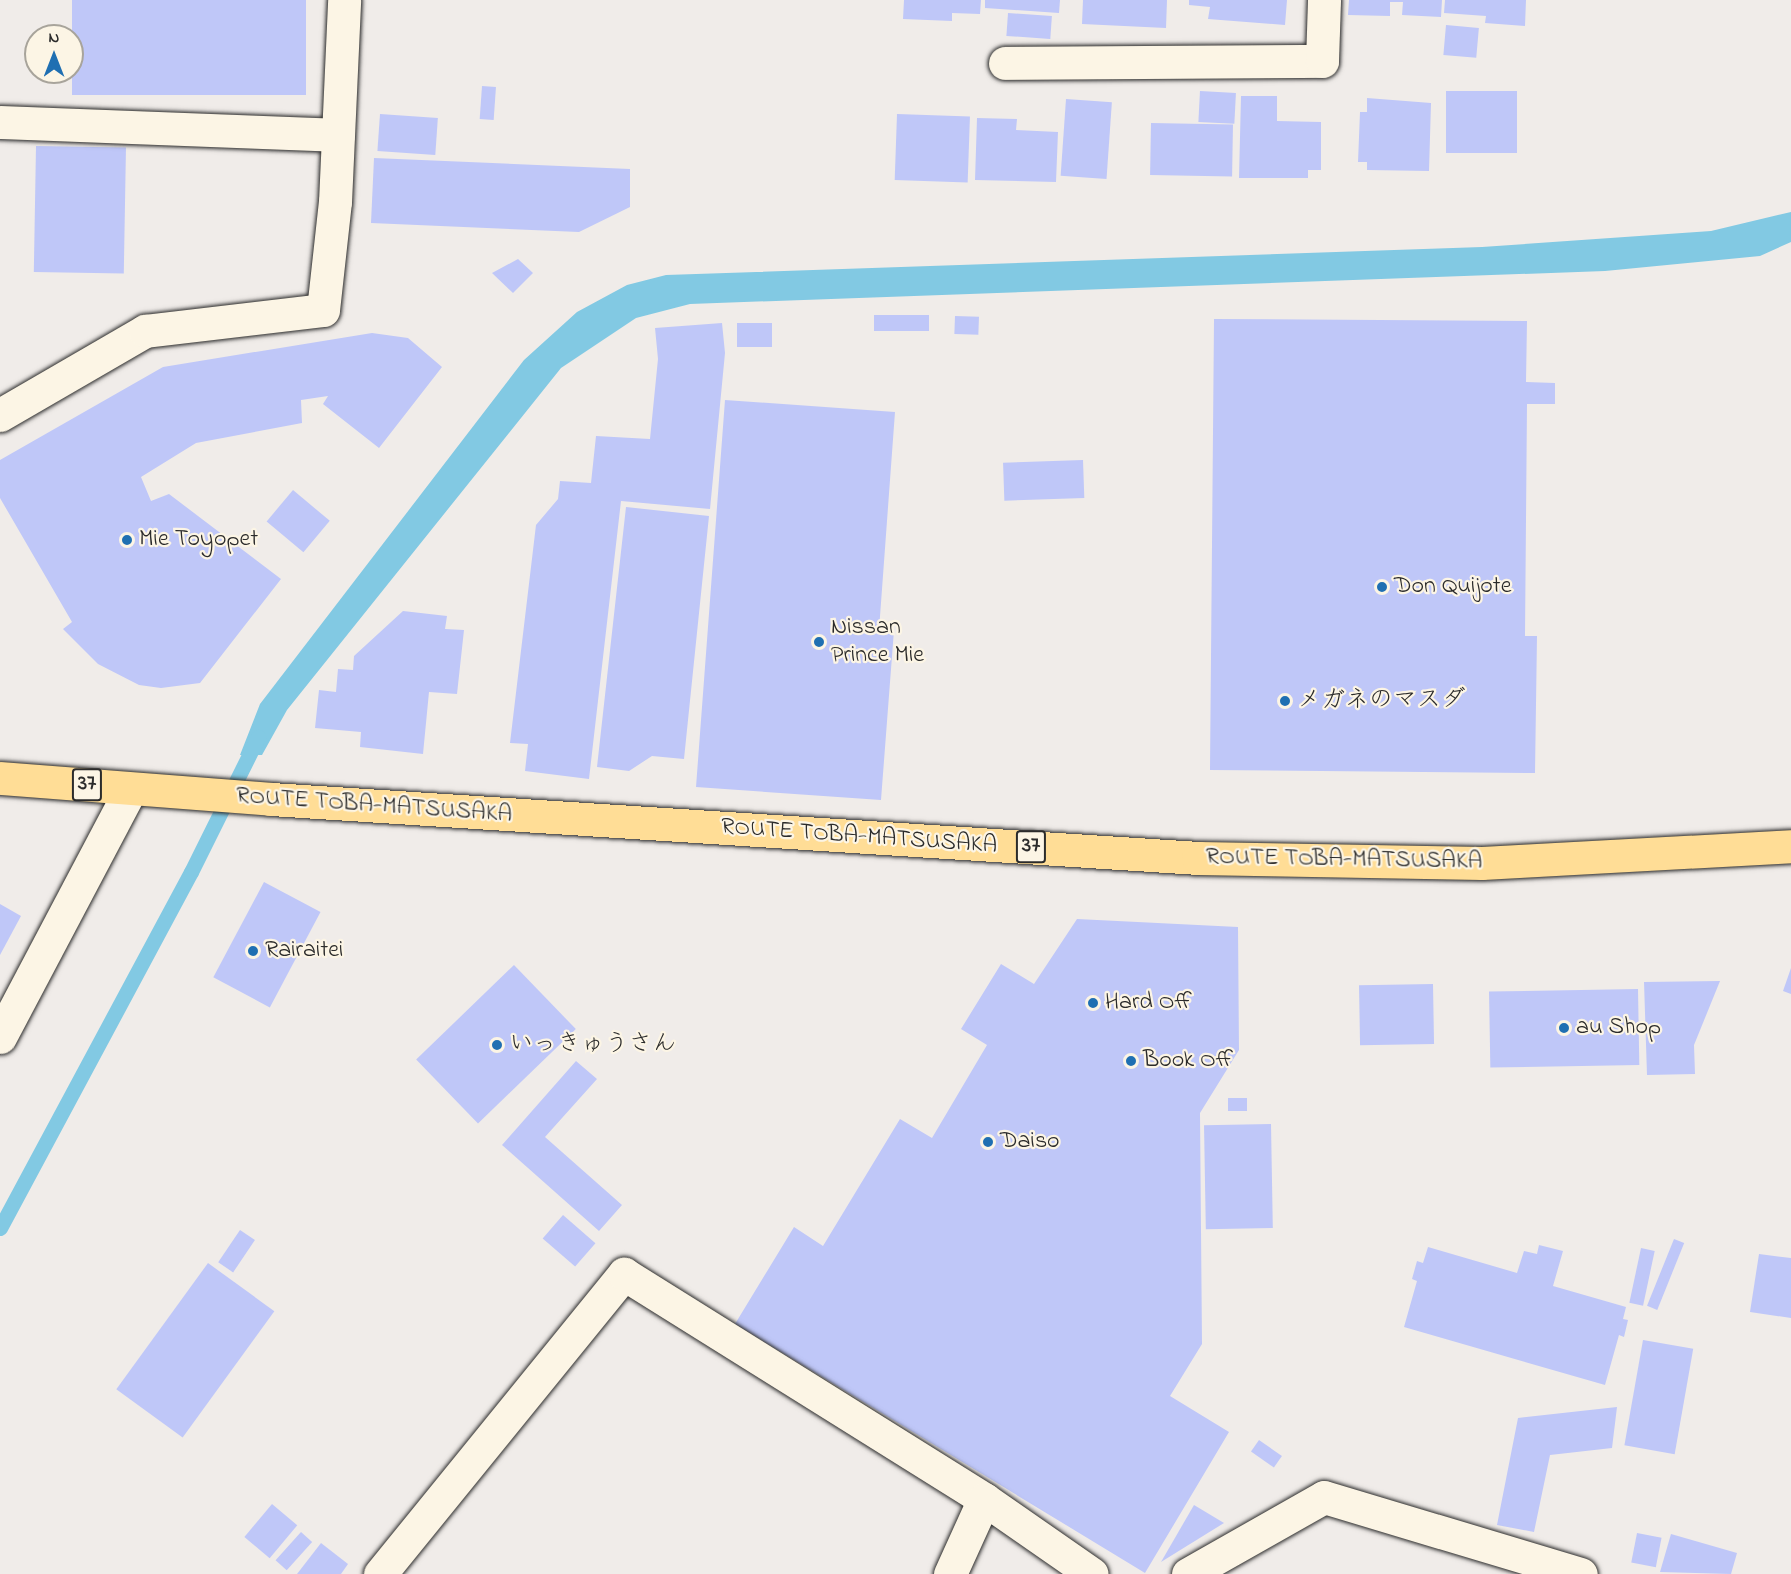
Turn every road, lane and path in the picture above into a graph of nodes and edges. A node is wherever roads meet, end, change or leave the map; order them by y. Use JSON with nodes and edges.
{"nodes":[{"id":1,"x":344,"y":0,"type":"edge"},
{"id":2,"x":1324,"y":0,"type":"edge"},
{"id":3,"x":1005,"y":63,"type":"dead end"},
{"id":4,"x":0,"y":122,"type":"edge"},
{"id":5,"x":338,"y":135,"type":"junction"},
{"id":6,"x":0,"y":415,"type":"edge"},
{"id":7,"x":0,"y":778,"type":"edge"},
{"id":8,"x":131,"y":789,"type":"junction"},
{"id":9,"x":1791,"y":846,"type":"edge"},
{"id":10,"x":0,"y":1037,"type":"edge"},
{"id":11,"x":984,"y":1499,"type":"junction"},
{"id":12,"x":381,"y":1574,"type":"edge"},
{"id":13,"x":950,"y":1574,"type":"edge"},
{"id":14,"x":1092,"y":1574,"type":"edge"},
{"id":15,"x":1188,"y":1574,"type":"edge"},
{"id":16,"x":1581,"y":1574,"type":"edge"}],
"edges":[{"from":1,"to":5,"type":"street"},
{"from":2,"to":3,"type":"street"},
{"from":4,"to":5,"type":"street"},
{"from":5,"to":6,"type":"street"},
{"from":7,"to":8,"type":"main road","name":"ROUTE TOBA-MATSUSAKA","number":"37"},
{"from":8,"to":9,"type":"main road","name":"ROUTE TOBA-MATSUSAKA","number":"37"},
{"from":8,"to":10,"type":"street"},
{"from":11,"to":12,"type":"street"},
{"from":11,"to":13,"type":"street"},
{"from":11,"to":14,"type":"street"},
{"from":15,"to":16,"type":"street"}]}
